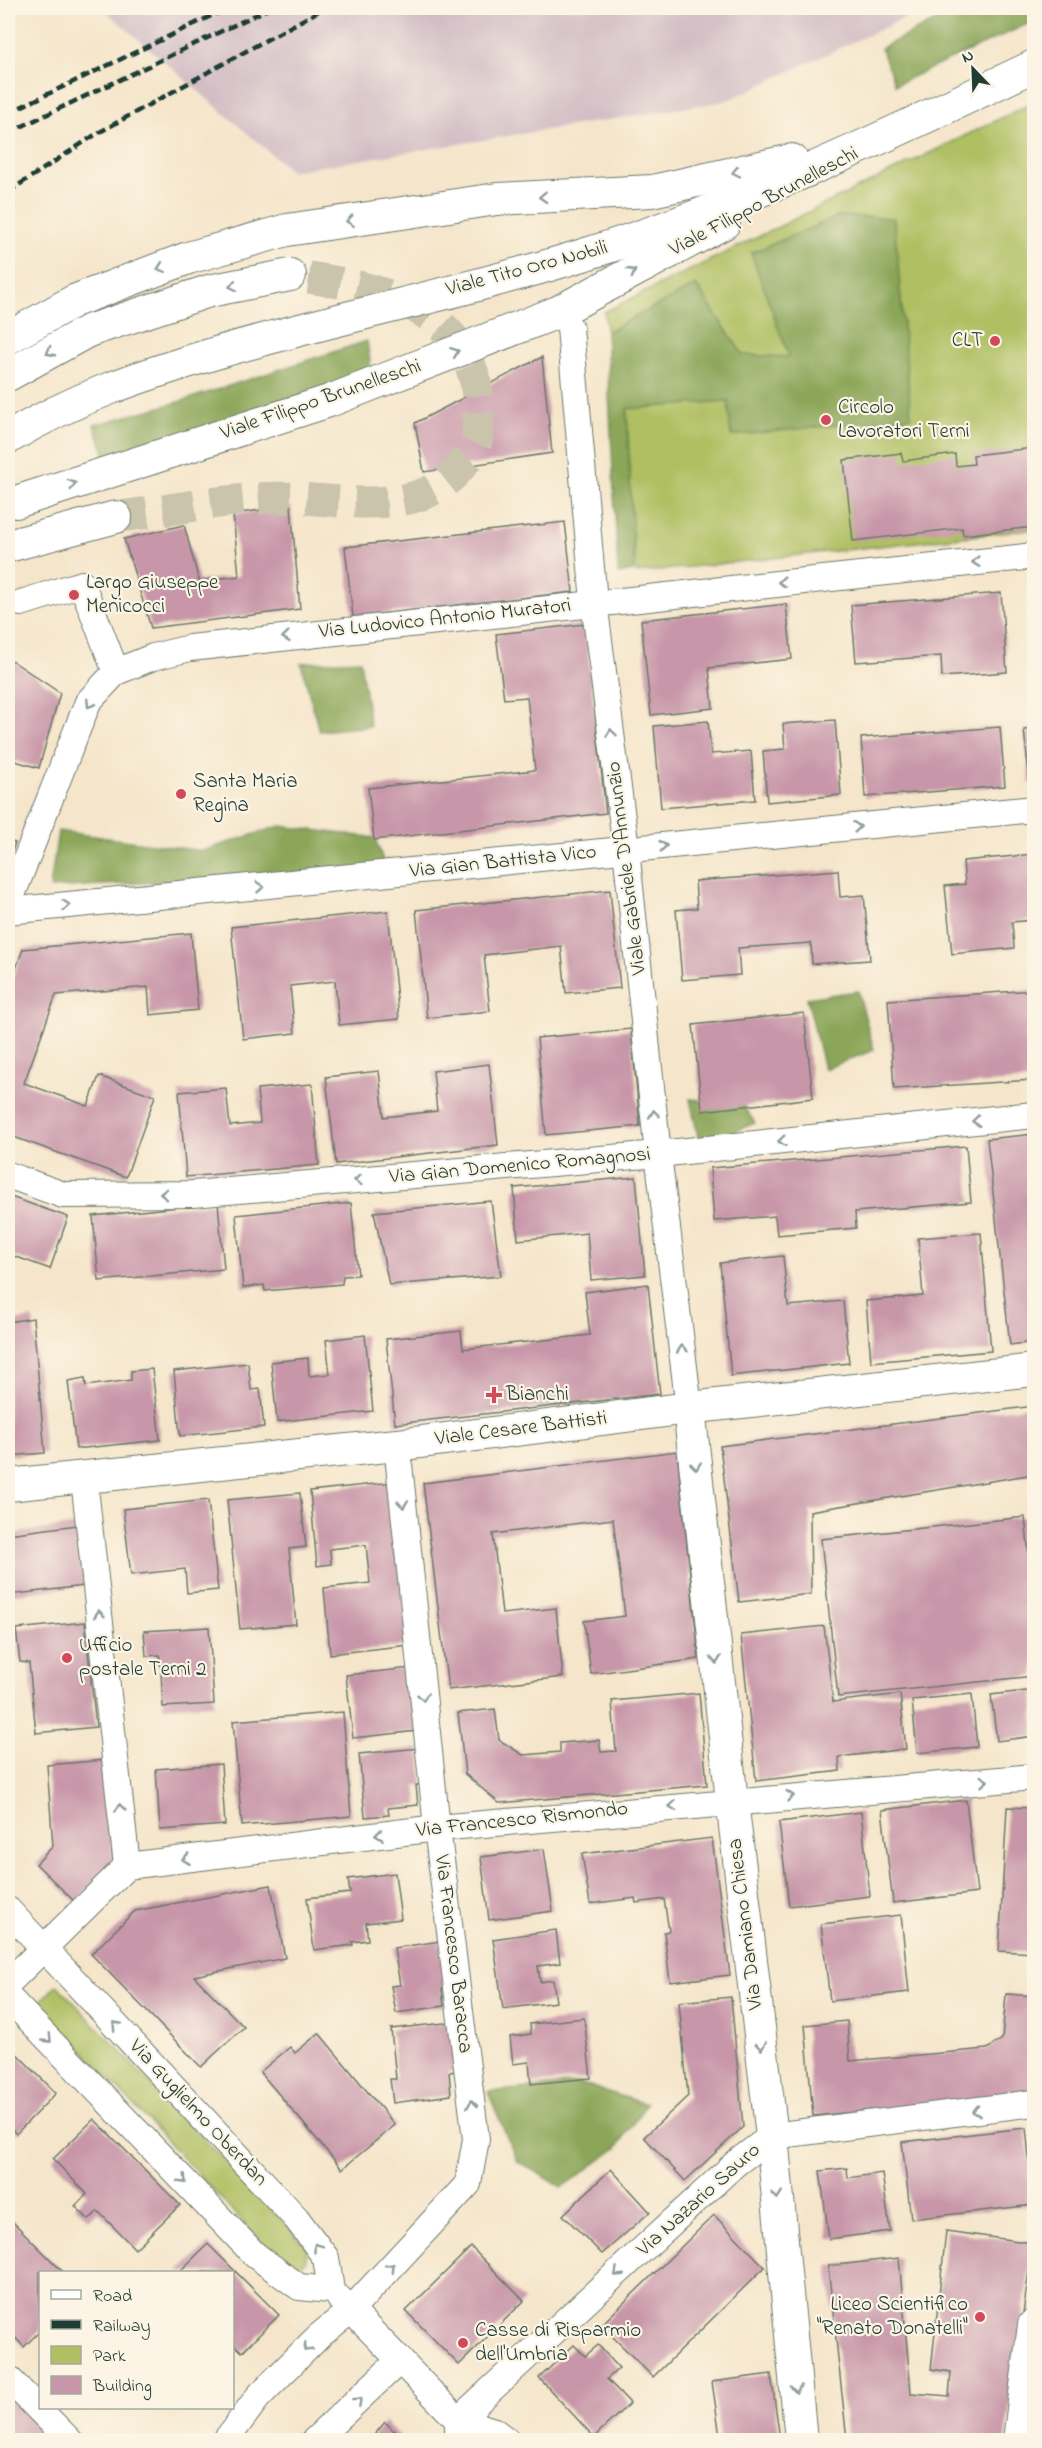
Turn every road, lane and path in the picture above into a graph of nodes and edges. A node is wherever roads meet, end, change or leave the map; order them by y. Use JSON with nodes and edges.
{"nodes":[{"id":1,"x":1035,"y":66,"type":"edge"},
{"id":2,"x":875,"y":142,"type":"junction"},
{"id":3,"x":290,"y":275,"type":"tunnel mouth"},
{"id":4,"x":570,"y":328,"type":"dead end"},
{"id":5,"x":8,"y":338,"type":"edge"},
{"id":6,"x":8,"y":375,"type":"edge"},
{"id":7,"x":8,"y":438,"type":"edge"},
{"id":8,"x":16,"y":502,"type":"dead end"},
{"id":9,"x":116,"y":517,"type":"tunnel mouth"},
{"id":10,"x":8,"y":546,"type":"edge"},
{"id":11,"x":1035,"y":556,"type":"edge"},
{"id":12,"x":594,"y":602,"type":"junction"},
{"id":13,"x":21,"y":603,"type":"dead end"},
{"id":14,"x":116,"y":672,"type":"junction"},
{"id":15,"x":1035,"y":809,"type":"edge"},
{"id":16,"x":626,"y":849,"type":"junction"},
{"id":17,"x":8,"y":904,"type":"edge"},
{"id":18,"x":8,"y":911,"type":"edge"},
{"id":19,"x":1035,"y":1115,"type":"edge"},
{"id":20,"x":658,"y":1154,"type":"junction"},
{"id":21,"x":8,"y":1175,"type":"edge"},
{"id":22,"x":1035,"y":1370,"type":"edge"},
{"id":23,"x":689,"y":1408,"type":"junction"},
{"id":24,"x":397,"y":1445,"type":"junction"},
{"id":25,"x":84,"y":1479,"type":"junction"},
{"id":26,"x":8,"y":1485,"type":"edge"},
{"id":27,"x":1035,"y":1777,"type":"edge"},
{"id":28,"x":732,"y":1801,"type":"junction"},
{"id":29,"x":437,"y":1828,"type":"junction"},
{"id":30,"x":127,"y":1866,"type":"junction"},
{"id":31,"x":8,"y":1910,"type":"edge"},
{"id":32,"x":45,"y":1948,"type":"junction"},
{"id":33,"x":8,"y":1983,"type":"edge"},
{"id":34,"x":8,"y":1997,"type":"edge"},
{"id":35,"x":1035,"y":2103,"type":"edge"},
{"id":36,"x":772,"y":2136,"type":"junction"},
{"id":37,"x":331,"y":2290,"type":"junction"},
{"id":38,"x":351,"y":2310,"type":"junction"},
{"id":39,"x":1035,"y":2325,"type":"edge"},
{"id":40,"x":400,"y":2361,"type":"junction"},
{"id":41,"x":8,"y":2378,"type":"edge"},
{"id":42,"x":458,"y":2430,"type":"edge"},
{"id":43,"x":69,"y":2440,"type":"edge"},
{"id":44,"x":226,"y":2440,"type":"edge"},
{"id":45,"x":315,"y":2440,"type":"edge"},
{"id":46,"x":506,"y":2440,"type":"edge"},
{"id":47,"x":801,"y":2440,"type":"edge"},
{"id":48,"x":1019,"y":2440,"type":"edge"}],
"edges":[{"from":1,"to":2,"type":"street","name":"Viale Tito Oro Nobili"},
{"from":2,"to":5,"type":"street","name":"Viale Filippo Brunelleschi","one_way":true},
{"from":2,"to":7,"type":"street","name":"Viale Tito Oro Nobili"},
{"from":8,"to":2,"type":"street","name":"Viale Filippo Brunelleschi","one_way":true},
{"from":3,"to":6,"type":"street","one_way":true},
{"from":4,"to":12,"type":"street","name":"Viale Gabriele D'Annunzio"},
{"from":9,"to":10,"type":"street"},
{"from":11,"to":12,"type":"street","name":"Via Ludovico Antonio Muratori","one_way":true},
{"from":12,"to":14,"type":"street","name":"Via Ludovico Antonio Muratori","one_way":true},
{"from":16,"to":12,"type":"street","name":"Viale Gabriele D'Annunzio","one_way":true},
{"from":13,"to":14,"type":"street"},
{"from":14,"to":17,"type":"street","name":"Via Ludovico Antonio Muratori","one_way":true},
{"from":16,"to":15,"type":"street","name":"Via Gian Battista Vico","one_way":true},
{"from":18,"to":16,"type":"street","name":"Via Gian Battista Vico","one_way":true},
{"from":20,"to":16,"type":"street","name":"Viale Gabriele D'Annunzio","one_way":true},
{"from":19,"to":20,"type":"street","name":"Via Gian Domenico Romagnosi","one_way":true},
{"from":20,"to":21,"type":"street","name":"Via Gian Domenico Romagnosi","one_way":true},
{"from":23,"to":20,"type":"street","name":"Viale Gabriele D'Annunzio","one_way":true},
{"from":22,"to":23,"type":"street","name":"Viale Cesare Battisti"},
{"from":23,"to":24,"type":"street","name":"Viale Cesare Battisti"},
{"from":23,"to":28,"type":"street","name":"Via Damiano Chiesa","one_way":true},
{"from":24,"to":25,"type":"street","name":"Viale Cesare Battisti"},
{"from":24,"to":29,"type":"street","name":"Via Francesco Baracca","one_way":true},
{"from":25,"to":26,"type":"street","name":"Viale Cesare Battisti"},
{"from":30,"to":25,"type":"street","one_way":true},
{"from":28,"to":27,"type":"street","name":"Via Francesco Rismondo","one_way":true},
{"from":28,"to":29,"type":"street","name":"Via Francesco Rismondo","one_way":true},
{"from":28,"to":36,"type":"street","name":"Via Damiano Chiesa","one_way":true},
{"from":29,"to":30,"type":"street","name":"Via Francesco Rismondo","one_way":true},
{"from":38,"to":29,"type":"street","name":"Via Francesco Baracca","one_way":true},
{"from":30,"to":32,"type":"street"},
{"from":31,"to":32,"type":"street","name":"Via Guglielmo Oberdan"},
{"from":32,"to":33,"type":"street"},
{"from":37,"to":32,"type":"street","name":"Via Guglielmo Oberdan","one_way":true},
{"from":34,"to":37,"type":"street","one_way":true},
{"from":35,"to":36,"type":"street","name":"Via Nazario Sauro","one_way":true},
{"from":36,"to":42,"type":"street","name":"Via Nazario Sauro","one_way":true},
{"from":36,"to":47,"type":"street","name":"Via Damiano Chiesa","one_way":true},
{"from":37,"to":38,"type":"street"},
{"from":38,"to":40,"type":"street"},
{"from":38,"to":44,"type":"street","name":"Via Francesco Baracca","one_way":true},
{"from":39,"to":48,"type":"street"},
{"from":40,"to":42,"type":"street"},
{"from":45,"to":40,"type":"street","one_way":true},
{"from":41,"to":43,"type":"street"},
{"from":42,"to":46,"type":"street"}]}
